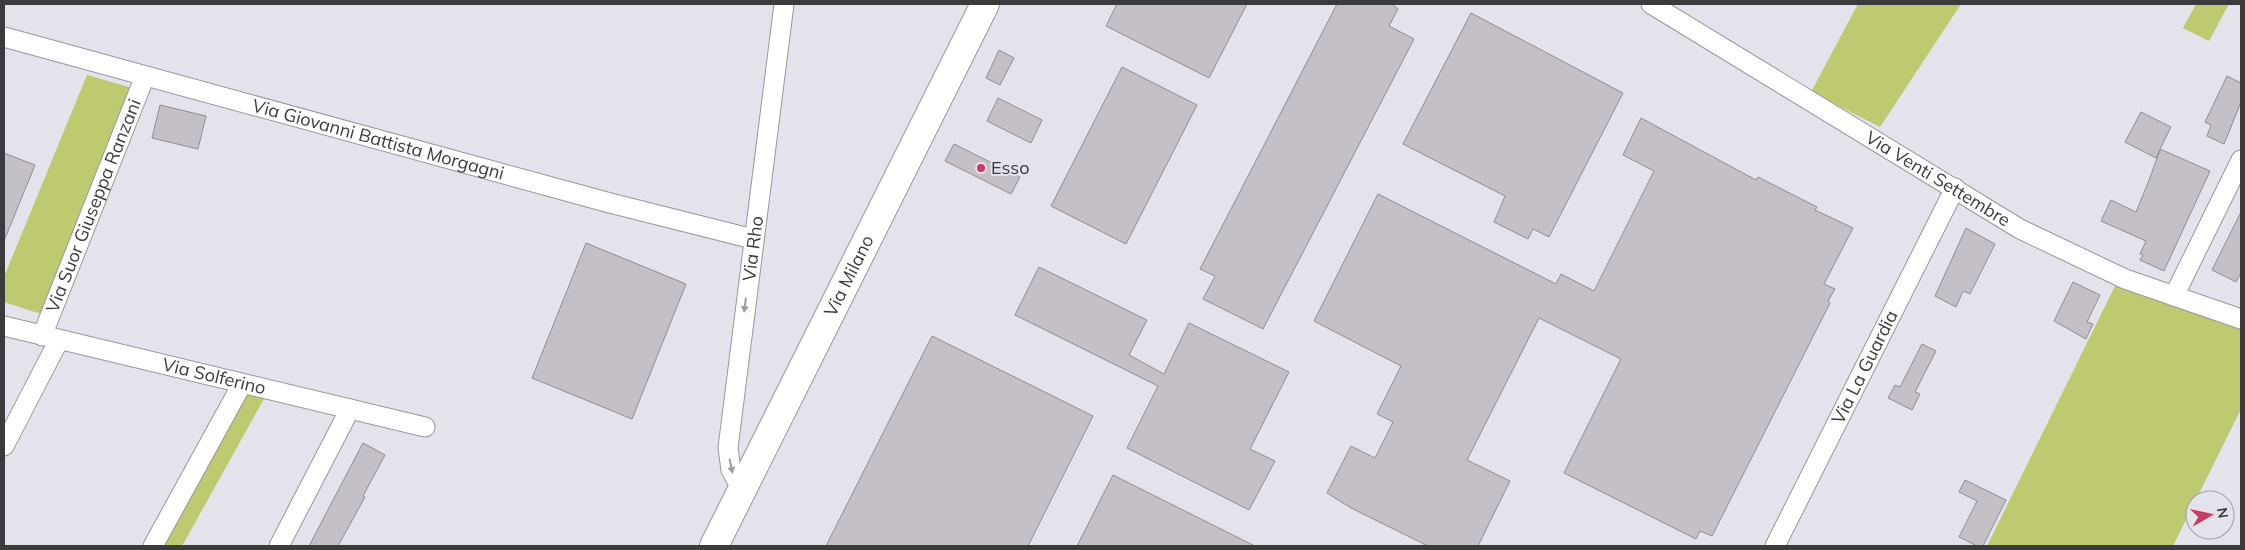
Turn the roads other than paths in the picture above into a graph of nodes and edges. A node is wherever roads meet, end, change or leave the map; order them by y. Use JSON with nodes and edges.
{"nodes":[{"id":1,"x":784,"y":4,"type":"edge"},
{"id":2,"x":985,"y":4,"type":"edge"},
{"id":3,"x":1652,"y":4,"type":"edge"},
{"id":4,"x":4,"y":37,"type":"edge"},
{"id":5,"x":145,"y":76,"type":"junction"},
{"id":6,"x":2241,"y":160,"type":"edge"},
{"id":7,"x":1955,"y":188,"type":"junction"},
{"id":8,"x":753,"y":239,"type":"junction"},
{"id":9,"x":2174,"y":296,"type":"junction"},
{"id":10,"x":2241,"y":319,"type":"edge"},
{"id":11,"x":4,"y":326,"type":"edge"},
{"id":12,"x":51,"y":338,"type":"junction"},
{"id":13,"x":242,"y":384,"type":"junction"},
{"id":14,"x":350,"y":409,"type":"junction"},
{"id":15,"x":426,"y":427,"type":"dead end"},
{"id":16,"x":4,"y":446,"type":"edge"},
{"id":17,"x":742,"y":490,"type":"junction"},
{"id":18,"x":153,"y":546,"type":"edge"},
{"id":19,"x":279,"y":546,"type":"edge"},
{"id":20,"x":714,"y":546,"type":"edge"},
{"id":21,"x":1775,"y":546,"type":"edge"}],
"edges":[{"from":1,"to":8,"type":"street","name":"Via Rho"},
{"from":2,"to":17,"type":"main road","name":"Via Milano"},
{"from":3,"to":7,"type":"street","name":"Via Venti Settembre"},
{"from":4,"to":5,"type":"street","name":"Via Giovanni Battista Morgagni"},
{"from":5,"to":8,"type":"street","name":"Via Giovanni Battista Morgagni"},
{"from":5,"to":12,"type":"street","name":"Via Suor Giuseppa Ranzani"},
{"from":6,"to":9,"type":"street"},
{"from":7,"to":9,"type":"street","name":"Via Venti Settembre"},
{"from":7,"to":21,"type":"street","name":"Via La Guardia"},
{"from":8,"to":17,"type":"street","name":"Via Rho","one_way":true},
{"from":9,"to":10,"type":"street","name":"Via Venti Settembre"},
{"from":11,"to":12,"type":"street","name":"Via Solferino"},
{"from":12,"to":13,"type":"street","name":"Via Solferino"},
{"from":12,"to":16,"type":"street","name":"Via Suor Giuseppa Ranzani"},
{"from":13,"to":14,"type":"street","name":"Via Solferino"},
{"from":13,"to":18,"type":"street"},
{"from":14,"to":15,"type":"street","name":"Via Solferino"},
{"from":14,"to":19,"type":"street"},
{"from":17,"to":20,"type":"main road","name":"Via Milano"}]}
